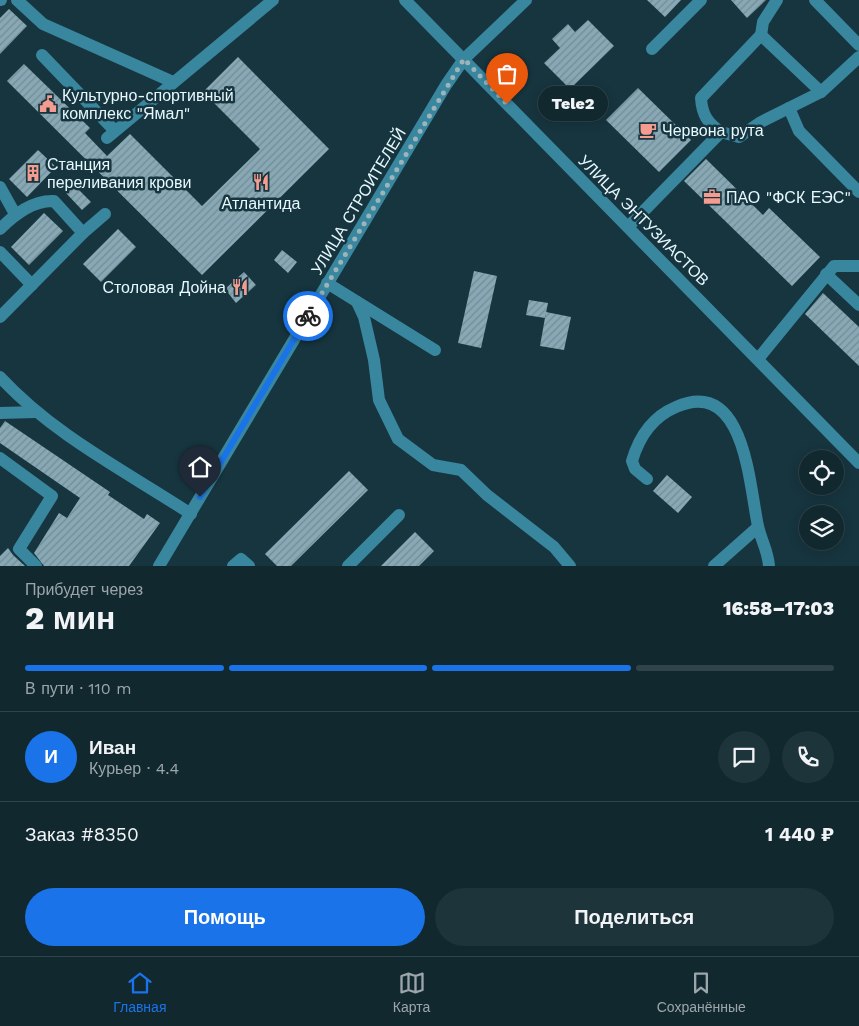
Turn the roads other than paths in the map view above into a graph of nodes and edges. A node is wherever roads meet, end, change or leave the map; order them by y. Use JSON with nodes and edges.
{"nodes":[{"id":1,"x":17,"y":0,"type":"edge"},
{"id":2,"x":273,"y":0,"type":"edge"},
{"id":3,"x":405,"y":0,"type":"edge"},
{"id":4,"x":526,"y":0,"type":"edge"},
{"id":5,"x":701,"y":0,"type":"edge"},
{"id":6,"x":777,"y":0,"type":"edge"},
{"id":7,"x":815,"y":0,"type":"edge"},
{"id":8,"x":761,"y":35,"type":"junction"},
{"id":9,"x":859,"y":45,"type":"edge"},
{"id":10,"x":652,"y":49,"type":"dead end"},
{"id":11,"x":42,"y":55,"type":"dead end"},
{"id":12,"x":859,"y":57,"type":"edge"},
{"id":13,"x":464,"y":59,"type":"junction"},
{"id":14,"x":173,"y":82,"type":"junction"},
{"id":15,"x":821,"y":92,"type":"junction"},
{"id":16,"x":789,"y":108,"type":"junction"},
{"id":17,"x":721,"y":132,"type":"junction"},
{"id":18,"x":0,"y":187,"type":"edge"},
{"id":19,"x":859,"y":192,"type":"edge"},
{"id":20,"x":15,"y":214,"type":"junction"},
{"id":21,"x":106,"y":214,"type":"dead end"},
{"id":22,"x":628,"y":227,"type":"junction"},
{"id":23,"x":0,"y":229,"type":"edge"},
{"id":24,"x":83,"y":233,"type":"junction"},
{"id":25,"x":0,"y":252,"type":"edge"},
{"id":26,"x":859,"y":266,"type":"edge"},
{"id":27,"x":826,"y":274,"type":"junction"},
{"id":28,"x":327,"y":283,"type":"junction"},
{"id":29,"x":32,"y":285,"type":"junction"},
{"id":30,"x":357,"y":302,"type":"junction"},
{"id":31,"x":859,"y":305,"type":"edge"},
{"id":32,"x":0,"y":317,"type":"edge"},
{"id":33,"x":435,"y":350,"type":"dead end"},
{"id":34,"x":758,"y":359,"type":"junction"},
{"id":35,"x":0,"y":377,"type":"edge"},
{"id":36,"x":36,"y":412,"type":"junction"},
{"id":37,"x":0,"y":413,"type":"edge"},
{"id":38,"x":0,"y":458,"type":"edge"},
{"id":39,"x":859,"y":463,"type":"edge"},
{"id":40,"x":647,"y":479,"type":"dead end"},
{"id":41,"x":191,"y":514,"type":"junction"},
{"id":42,"x":399,"y":515,"type":"dead end"},
{"id":43,"x":758,"y":527,"type":"junction"},
{"id":44,"x":164,"y":564,"type":"edge"},
{"id":45,"x":36,"y":566,"type":"edge"},
{"id":46,"x":233,"y":566,"type":"edge"},
{"id":47,"x":248,"y":566,"type":"edge"},
{"id":48,"x":348,"y":566,"type":"edge"},
{"id":49,"x":570,"y":566,"type":"edge"},
{"id":50,"x":714,"y":566,"type":"edge"},
{"id":51,"x":769,"y":566,"type":"edge"}],
"edges":[{"from":1,"to":14,"type":"street"},
{"from":2,"to":14,"type":"street"},
{"from":3,"to":13,"type":"street","name":"УЛИЦА ЭНТУЗИАСТОВ"},
{"from":4,"to":13,"type":"street","name":"УЛИЦА СТРОИТЕЛЕЙ"},
{"from":5,"to":10,"type":"street"},
{"from":6,"to":8,"type":"street"},
{"from":7,"to":9,"type":"street"},
{"from":8,"to":15,"type":"street"},
{"from":8,"to":17,"type":"street"},
{"from":11,"to":14,"type":"street"},
{"from":12,"to":15,"type":"street"},
{"from":13,"to":22,"type":"street","name":"УЛИЦА ЭНТУЗИАСТОВ"},
{"from":13,"to":28,"type":"street","name":"УЛИЦА СТРОИТЕЛЕЙ"},
{"from":15,"to":16,"type":"street"},
{"from":16,"to":17,"type":"street"},
{"from":16,"to":19,"type":"street"},
{"from":17,"to":22,"type":"street"},
{"from":18,"to":20,"type":"street"},
{"from":20,"to":23,"type":"street"},
{"from":20,"to":24,"type":"street"},
{"from":21,"to":24,"type":"street"},
{"from":22,"to":34,"type":"street","name":"УЛИЦА ЭНТУЗИАСТОВ"},
{"from":24,"to":29,"type":"street"},
{"from":25,"to":29,"type":"street"},
{"from":26,"to":27,"type":"street"},
{"from":27,"to":31,"type":"street"},
{"from":27,"to":34,"type":"street"},
{"from":28,"to":30,"type":"street"},
{"from":28,"to":41,"type":"street","name":"УЛИЦА СТРОИТЕЛЕЙ"},
{"from":29,"to":32,"type":"street"},
{"from":30,"to":33,"type":"street"},
{"from":30,"to":49,"type":"street"},
{"from":34,"to":39,"type":"street","name":"УЛИЦА ЭНТУЗИАСТОВ"},
{"from":35,"to":36,"type":"street"},
{"from":36,"to":37,"type":"street"},
{"from":36,"to":41,"type":"street"},
{"from":38,"to":45,"type":"street"},
{"from":40,"to":43,"type":"street"},
{"from":41,"to":44,"type":"street","name":"УЛИЦА СТРОИТЕЛЕЙ"},
{"from":42,"to":48,"type":"street"},
{"from":43,"to":50,"type":"street"},
{"from":43,"to":51,"type":"street"},
{"from":46,"to":47,"type":"street"}]}
